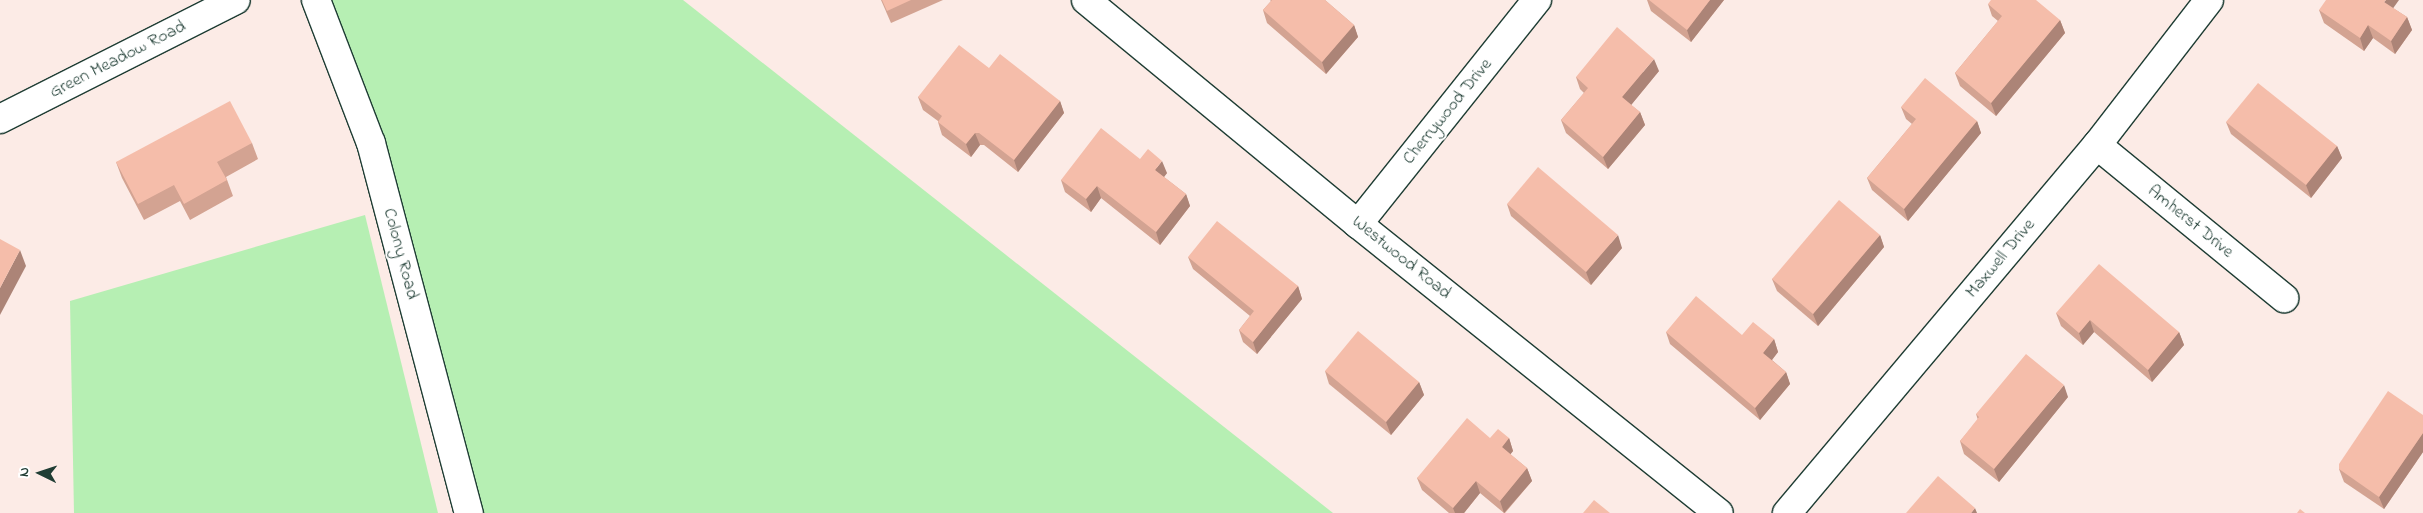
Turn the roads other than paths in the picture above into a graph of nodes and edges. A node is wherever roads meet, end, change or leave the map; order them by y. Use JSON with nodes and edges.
{"nodes":[{"id":1,"x":236,"y":0,"type":"edge"},
{"id":2,"x":316,"y":0,"type":"edge"},
{"id":3,"x":1086,"y":0,"type":"edge"},
{"id":4,"x":1537,"y":0,"type":"edge"},
{"id":5,"x":2209,"y":0,"type":"edge"},
{"id":6,"x":0,"y":119,"type":"edge"},
{"id":7,"x":2097,"y":145,"type":"junction"},
{"id":8,"x":1358,"y":224,"type":"junction"},
{"id":9,"x":2284,"y":298,"type":"dead end"},
{"id":10,"x":468,"y":513,"type":"edge"},
{"id":11,"x":1719,"y":513,"type":"edge"},
{"id":12,"x":1787,"y":513,"type":"edge"}],
"edges":[{"from":1,"to":6,"type":"street","name":"Green Meadow Road"},
{"from":2,"to":10,"type":"street","name":"Colony Road"},
{"from":3,"to":8,"type":"street","name":"Westwood Road"},
{"from":4,"to":8,"type":"street","name":"Cherrywood Drive"},
{"from":5,"to":7,"type":"street","name":"Maxwell Drive"},
{"from":7,"to":9,"type":"street","name":"Amherst Drive"},
{"from":7,"to":12,"type":"street","name":"Maxwell Drive"},
{"from":8,"to":11,"type":"street","name":"Westwood Road"}]}
